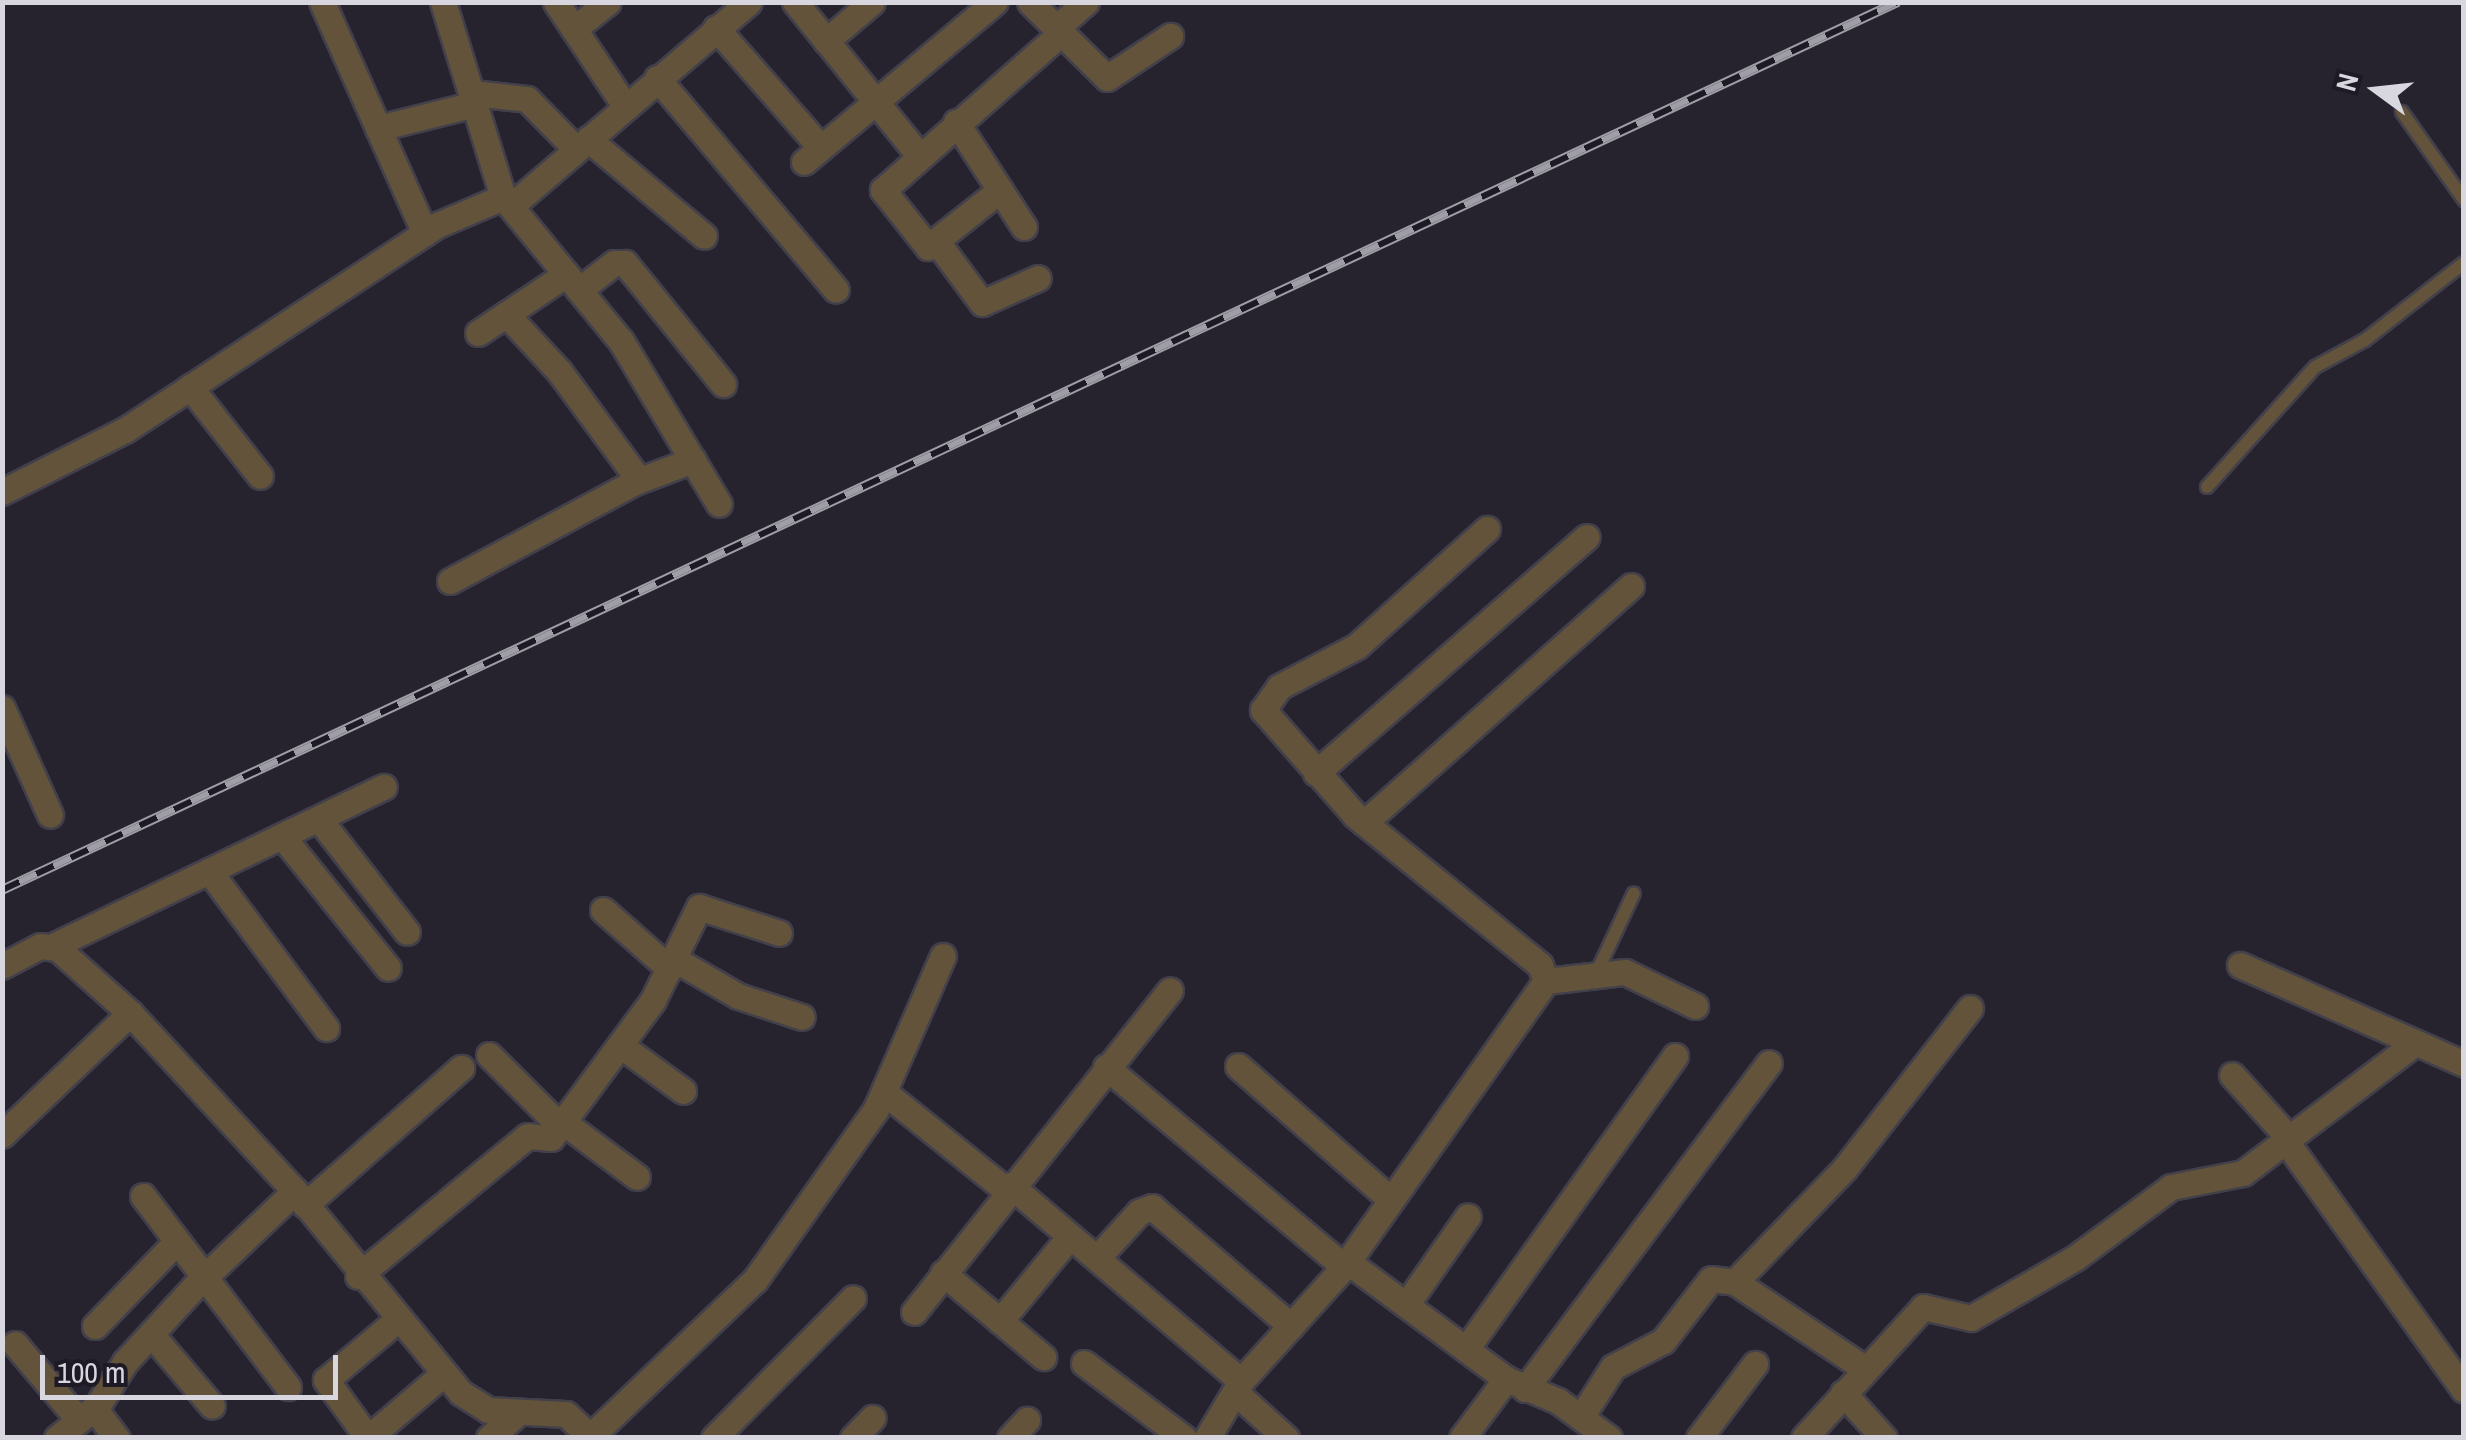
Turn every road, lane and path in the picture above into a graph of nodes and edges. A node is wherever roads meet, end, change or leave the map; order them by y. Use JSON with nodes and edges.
{"nodes":[{"id":1,"x":322,"y":2,"type":"edge"},
{"id":2,"x":444,"y":2,"type":"edge"},
{"id":3,"x":556,"y":2,"type":"edge"},
{"id":4,"x":608,"y":2,"type":"edge"},
{"id":5,"x":749,"y":2,"type":"edge"},
{"id":6,"x":795,"y":2,"type":"edge"},
{"id":7,"x":872,"y":2,"type":"edge"},
{"id":8,"x":995,"y":2,"type":"edge"},
{"id":9,"x":1030,"y":2,"type":"edge"},
{"id":10,"x":1086,"y":2,"type":"edge"},
{"id":11,"x":716,"y":28,"type":"junction"},
{"id":12,"x":574,"y":29,"type":"junction"},
{"id":13,"x":1058,"y":32,"type":"junction"},
{"id":14,"x":1170,"y":36,"type":"dead end"},
{"id":15,"x":826,"y":41,"type":"junction"},
{"id":16,"x":657,"y":78,"type":"junction"},
{"id":17,"x":473,"y":99,"type":"junction"},
{"id":18,"x":875,"y":103,"type":"junction"},
{"id":19,"x":625,"y":106,"type":"junction"},
{"id":20,"x":2402,"y":112,"type":"dead end"},
{"id":21,"x":956,"y":122,"type":"junction"},
{"id":22,"x":378,"y":128,"type":"junction"},
{"id":23,"x":582,"y":144,"type":"junction"},
{"id":24,"x":918,"y":154,"type":"junction"},
{"id":25,"x":1000,"y":190,"type":"junction"},
{"id":26,"x":2464,"y":200,"type":"edge"},
{"id":27,"x":507,"y":202,"type":"junction"},
{"id":28,"x":1024,"y":226,"type":"dead end"},
{"id":29,"x":425,"y":234,"type":"junction"},
{"id":30,"x":704,"y":236,"type":"dead end"},
{"id":31,"x":937,"y":242,"type":"junction"},
{"id":32,"x":2464,"y":264,"type":"edge"},
{"id":33,"x":1038,"y":278,"type":"dead end"},
{"id":34,"x":572,"y":282,"type":"junction"},
{"id":35,"x":836,"y":290,"type":"dead end"},
{"id":36,"x":506,"y":314,"type":"junction"},
{"id":37,"x":478,"y":333,"type":"dead end"},
{"id":38,"x":723,"y":384,"type":"dead end"},
{"id":39,"x":190,"y":387,"type":"junction"},
{"id":40,"x":693,"y":460,"type":"junction"},
{"id":41,"x":260,"y":476,"type":"dead end"},
{"id":42,"x":639,"y":480,"type":"junction"},
{"id":43,"x":2207,"y":487,"type":"dead end"},
{"id":44,"x":2,"y":492,"type":"edge"},
{"id":45,"x":719,"y":504,"type":"dead end"},
{"id":46,"x":1487,"y":529,"type":"dead end"},
{"id":47,"x":1587,"y":537,"type":"dead end"},
{"id":48,"x":450,"y":580,"type":"dead end"},
{"id":49,"x":1631,"y":586,"type":"dead end"},
{"id":50,"x":2,"y":708,"type":"edge"},
{"id":51,"x":11,"y":753,"type":"edge"},
{"id":52,"x":1316,"y":773,"type":"junction"},
{"id":53,"x":384,"y":788,"type":"dead end"},
{"id":54,"x":50,"y":816,"type":"dead end"},
{"id":55,"x":318,"y":819,"type":"junction"},
{"id":56,"x":1364,"y":823,"type":"junction"},
{"id":57,"x":282,"y":836,"type":"junction"},
{"id":58,"x":209,"y":872,"type":"junction"},
{"id":59,"x":1634,"y":894,"type":"dead end"},
{"id":60,"x":604,"y":910,"type":"dead end"},
{"id":61,"x":407,"y":932,"type":"dead end"},
{"id":62,"x":778,"y":933,"type":"dead end"},
{"id":63,"x":52,"y":946,"type":"junction"},
{"id":64,"x":943,"y":956,"type":"dead end"},
{"id":65,"x":672,"y":964,"type":"junction"},
{"id":66,"x":2,"y":966,"type":"edge"},
{"id":67,"x":2240,"y":966,"type":"dead end"},
{"id":68,"x":388,"y":968,"type":"dead end"},
{"id":69,"x":1596,"y":974,"type":"junction"},
{"id":70,"x":1546,"y":980,"type":"junction"},
{"id":71,"x":1170,"y":990,"type":"dead end"},
{"id":72,"x":1695,"y":1006,"type":"dead end"},
{"id":73,"x":1970,"y":1008,"type":"dead end"},
{"id":74,"x":130,"y":1012,"type":"junction"},
{"id":75,"x":802,"y":1017,"type":"dead end"},
{"id":76,"x":326,"y":1028,"type":"dead end"},
{"id":77,"x":2415,"y":1043,"type":"junction"},
{"id":78,"x":620,"y":1046,"type":"junction"},
{"id":79,"x":489,"y":1054,"type":"dead end"},
{"id":80,"x":1675,"y":1056,"type":"dead end"},
{"id":81,"x":1770,"y":1062,"type":"dead end"},
{"id":82,"x":2464,"y":1064,"type":"edge"},
{"id":83,"x":1238,"y":1066,"type":"dead end"},
{"id":84,"x":1106,"y":1067,"type":"junction"},
{"id":85,"x":461,"y":1068,"type":"dead end"},
{"id":86,"x":2232,"y":1075,"type":"dead end"},
{"id":87,"x":684,"y":1091,"type":"dead end"},
{"id":88,"x":884,"y":1092,"type":"junction"},
{"id":89,"x":561,"y":1124,"type":"junction"},
{"id":90,"x":2,"y":1134,"type":"edge"},
{"id":91,"x":2287,"y":1139,"type":"junction"},
{"id":92,"x":638,"y":1176,"type":"dead end"},
{"id":93,"x":1008,"y":1188,"type":"junction"},
{"id":94,"x":143,"y":1196,"type":"dead end"},
{"id":95,"x":300,"y":1198,"type":"junction"},
{"id":96,"x":1391,"y":1200,"type":"junction"},
{"id":97,"x":1468,"y":1216,"type":"dead end"},
{"id":98,"x":1070,"y":1236,"type":"junction"},
{"id":99,"x":177,"y":1241,"type":"junction"},
{"id":100,"x":1096,"y":1258,"type":"junction"},
{"id":101,"x":1346,"y":1264,"type":"junction"},
{"id":102,"x":943,"y":1273,"type":"junction"},
{"id":103,"x":358,"y":1276,"type":"junction"},
{"id":104,"x":204,"y":1277,"type":"junction"},
{"id":105,"x":1735,"y":1282,"type":"junction"},
{"id":106,"x":853,"y":1298,"type":"dead end"},
{"id":107,"x":1406,"y":1305,"type":"junction"},
{"id":108,"x":914,"y":1312,"type":"dead end"},
{"id":109,"x":396,"y":1320,"type":"junction"},
{"id":110,"x":1000,"y":1321,"type":"junction"},
{"id":111,"x":95,"y":1326,"type":"dead end"},
{"id":112,"x":1291,"y":1326,"type":"junction"},
{"id":113,"x":151,"y":1334,"type":"junction"},
{"id":114,"x":16,"y":1344,"type":"dead end"},
{"id":115,"x":1466,"y":1349,"type":"junction"},
{"id":116,"x":1042,"y":1357,"type":"dead end"},
{"id":117,"x":1084,"y":1363,"type":"dead end"},
{"id":118,"x":1755,"y":1364,"type":"dead end"},
{"id":119,"x":1864,"y":1368,"type":"junction"},
{"id":120,"x":443,"y":1374,"type":"junction"},
{"id":121,"x":1516,"y":1384,"type":"junction"},
{"id":122,"x":1238,"y":1386,"type":"junction"},
{"id":123,"x":288,"y":1387,"type":"dead end"},
{"id":124,"x":2464,"y":1390,"type":"edge"},
{"id":125,"x":1843,"y":1393,"type":"junction"},
{"id":126,"x":212,"y":1406,"type":"dead end"},
{"id":127,"x":519,"y":1412,"type":"junction"},
{"id":128,"x":87,"y":1414,"type":"junction"},
{"id":129,"x":1581,"y":1417,"type":"junction"},
{"id":130,"x":872,"y":1418,"type":"dead end"},
{"id":131,"x":592,"y":1437,"type":"edge"},
{"id":132,"x":57,"y":1438,"type":"edge"},
{"id":133,"x":116,"y":1438,"type":"edge"},
{"id":134,"x":368,"y":1438,"type":"edge"},
{"id":135,"x":490,"y":1438,"type":"edge"},
{"id":136,"x":714,"y":1438,"type":"edge"},
{"id":137,"x":853,"y":1438,"type":"edge"},
{"id":138,"x":1184,"y":1438,"type":"edge"},
{"id":139,"x":1207,"y":1438,"type":"edge"},
{"id":140,"x":1286,"y":1438,"type":"edge"},
{"id":141,"x":1462,"y":1438,"type":"edge"},
{"id":142,"x":1609,"y":1438,"type":"edge"},
{"id":143,"x":1699,"y":1438,"type":"edge"},
{"id":144,"x":1804,"y":1438,"type":"edge"},
{"id":145,"x":1884,"y":1438,"type":"edge"}],
"edges":[{"from":1,"to":22,"type":"street"},
{"from":2,"to":17,"type":"street"},
{"from":3,"to":12,"type":"street"},
{"from":4,"to":12,"type":"street"},
{"from":5,"to":11,"type":"street"},
{"from":6,"to":15,"type":"street"},
{"from":7,"to":15,"type":"street"},
{"from":8,"to":18,"type":"street"},
{"from":9,"to":13,"type":"street"},
{"from":10,"to":13,"type":"street"},
{"from":11,"to":16,"type":"street"},
{"from":11,"to":18,"type":"street"},
{"from":12,"to":19,"type":"street"},
{"from":13,"to":14,"type":"street"},
{"from":13,"to":21,"type":"street"},
{"from":15,"to":18,"type":"street"},
{"from":16,"to":19,"type":"street"},
{"from":16,"to":35,"type":"street"},
{"from":17,"to":22,"type":"street"},
{"from":17,"to":23,"type":"street"},
{"from":17,"to":27,"type":"street"},
{"from":18,"to":24,"type":"street"},
{"from":19,"to":23,"type":"street"},
{"from":20,"to":26,"type":"lane"},
{"from":21,"to":24,"type":"street"},
{"from":21,"to":25,"type":"street"},
{"from":22,"to":29,"type":"street"},
{"from":23,"to":27,"type":"street"},
{"from":23,"to":30,"type":"street"},
{"from":24,"to":31,"type":"street"},
{"from":25,"to":28,"type":"street"},
{"from":25,"to":31,"type":"street"},
{"from":27,"to":29,"type":"street"},
{"from":27,"to":34,"type":"street"},
{"from":29,"to":39,"type":"street"},
{"from":31,"to":33,"type":"street"},
{"from":32,"to":43,"type":"lane"},
{"from":34,"to":36,"type":"street"},
{"from":34,"to":38,"type":"street"},
{"from":34,"to":40,"type":"street"},
{"from":36,"to":37,"type":"street"},
{"from":36,"to":42,"type":"street"},
{"from":39,"to":41,"type":"street"},
{"from":39,"to":44,"type":"street"},
{"from":40,"to":42,"type":"street"},
{"from":40,"to":45,"type":"street"},
{"from":42,"to":48,"type":"street"},
{"from":46,"to":52,"type":"street"},
{"from":47,"to":52,"type":"street"},
{"from":49,"to":56,"type":"street"},
{"from":50,"to":51,"type":"street"},
{"from":51,"to":54,"type":"street"},
{"from":52,"to":56,"type":"street"},
{"from":53,"to":55,"type":"street"},
{"from":55,"to":57,"type":"street"},
{"from":55,"to":61,"type":"street"},
{"from":56,"to":70,"type":"street"},
{"from":57,"to":58,"type":"street"},
{"from":57,"to":68,"type":"street"},
{"from":58,"to":63,"type":"street"},
{"from":58,"to":76,"type":"street"},
{"from":59,"to":69,"type":"lane"},
{"from":60,"to":65,"type":"street"},
{"from":62,"to":65,"type":"street"},
{"from":63,"to":66,"type":"street"},
{"from":63,"to":74,"type":"street"},
{"from":64,"to":88,"type":"street"},
{"from":65,"to":75,"type":"street"},
{"from":65,"to":78,"type":"street"},
{"from":67,"to":77,"type":"street"},
{"from":69,"to":70,"type":"street"},
{"from":69,"to":72,"type":"street"},
{"from":70,"to":96,"type":"street"},
{"from":71,"to":84,"type":"street"},
{"from":73,"to":105,"type":"street"},
{"from":74,"to":90,"type":"street"},
{"from":74,"to":95,"type":"street"},
{"from":77,"to":82,"type":"street"},
{"from":77,"to":91,"type":"street"},
{"from":78,"to":87,"type":"street"},
{"from":78,"to":89,"type":"street"},
{"from":79,"to":89,"type":"street"},
{"from":80,"to":115,"type":"street"},
{"from":81,"to":121,"type":"street"},
{"from":83,"to":96,"type":"street"},
{"from":84,"to":93,"type":"street"},
{"from":84,"to":101,"type":"street"},
{"from":85,"to":95,"type":"street"},
{"from":86,"to":91,"type":"street"},
{"from":88,"to":93,"type":"street"},
{"from":88,"to":131,"type":"street"},
{"from":89,"to":92,"type":"street"},
{"from":89,"to":103,"type":"street"},
{"from":91,"to":119,"type":"street"},
{"from":91,"to":124,"type":"street"},
{"from":93,"to":98,"type":"street"},
{"from":93,"to":102,"type":"street"},
{"from":94,"to":99,"type":"street"},
{"from":95,"to":103,"type":"street"},
{"from":95,"to":104,"type":"street"},
{"from":96,"to":101,"type":"street"},
{"from":97,"to":107,"type":"street"},
{"from":98,"to":100,"type":"street"},
{"from":98,"to":110,"type":"street"},
{"from":99,"to":104,"type":"street"},
{"from":99,"to":111,"type":"street"},
{"from":100,"to":112,"type":"street"},
{"from":100,"to":122,"type":"street"},
{"from":101,"to":107,"type":"street"},
{"from":101,"to":112,"type":"street"},
{"from":102,"to":108,"type":"street"},
{"from":102,"to":110,"type":"street"},
{"from":103,"to":109,"type":"street"},
{"from":104,"to":113,"type":"street"},
{"from":104,"to":123,"type":"street"},
{"from":105,"to":119,"type":"street"},
{"from":105,"to":129,"type":"street"},
{"from":106,"to":136,"type":"street"},
{"from":107,"to":115,"type":"street"},
{"from":109,"to":120,"type":"street"},
{"from":109,"to":134,"type":"street"},
{"from":110,"to":116,"type":"street"},
{"from":112,"to":122,"type":"street"},
{"from":113,"to":126,"type":"street"},
{"from":113,"to":128,"type":"street"},
{"from":114,"to":128,"type":"street"},
{"from":115,"to":121,"type":"street"},
{"from":117,"to":138,"type":"street"},
{"from":118,"to":143,"type":"street"},
{"from":119,"to":125,"type":"street"},
{"from":120,"to":127,"type":"street"},
{"from":120,"to":134,"type":"street"},
{"from":121,"to":129,"type":"street"},
{"from":121,"to":141,"type":"street"},
{"from":122,"to":139,"type":"street"},
{"from":122,"to":140,"type":"street"},
{"from":125,"to":144,"type":"street"},
{"from":125,"to":145,"type":"street"},
{"from":127,"to":131,"type":"street"},
{"from":127,"to":135,"type":"street"},
{"from":128,"to":132,"type":"street"},
{"from":128,"to":133,"type":"street"},
{"from":129,"to":142,"type":"street"},
{"from":130,"to":137,"type":"street"}]}
